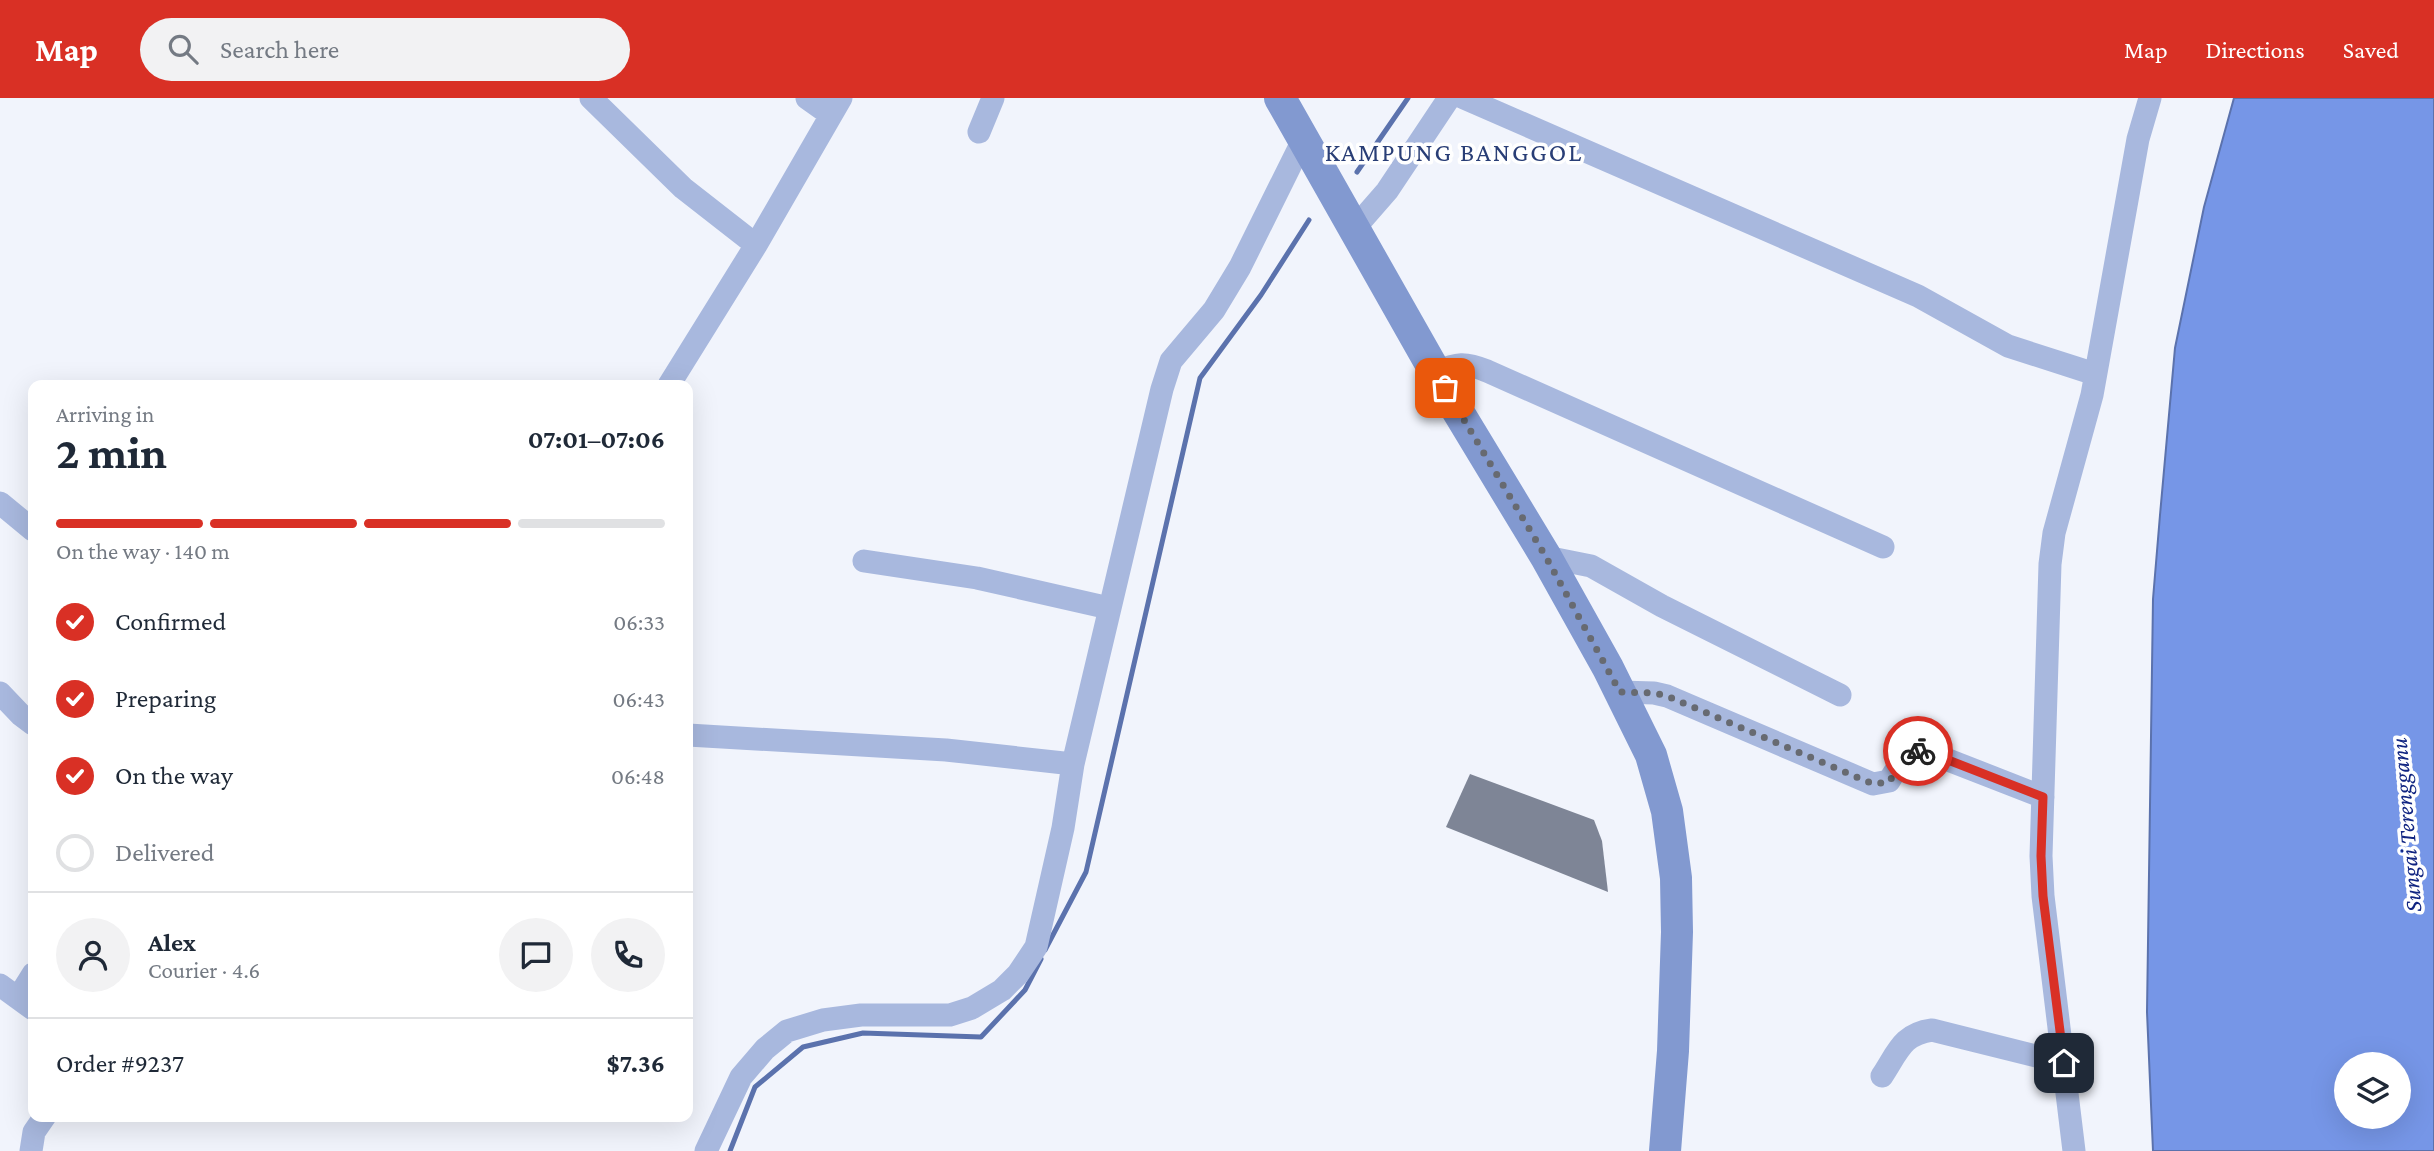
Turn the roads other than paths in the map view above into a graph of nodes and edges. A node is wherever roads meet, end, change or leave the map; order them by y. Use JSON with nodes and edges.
{"nodes":[{"id":1,"x":591,"y":98,"type":"edge"},
{"id":2,"x":807,"y":98,"type":"edge"},
{"id":3,"x":993,"y":98,"type":"edge"},
{"id":4,"x":1280,"y":98,"type":"edge"},
{"id":5,"x":1449,"y":98,"type":"edge"},
{"id":6,"x":1464,"y":98,"type":"edge"},
{"id":7,"x":2150,"y":98,"type":"edge"},
{"id":8,"x":836,"y":106,"type":"edge"},
{"id":9,"x":979,"y":132,"type":"dead end"},
{"id":10,"x":1303,"y":140,"type":"junction"},
{"id":11,"x":1353,"y":230,"type":"junction"},
{"id":12,"x":756,"y":245,"type":"junction"},
{"id":13,"x":1436,"y":372,"type":"junction"},
{"id":14,"x":2095,"y":374,"type":"junction"},
{"id":15,"x":672,"y":380,"type":"edge"},
{"id":16,"x":0,"y":503,"type":"edge"},
{"id":17,"x":28,"y":526,"type":"edge"},
{"id":18,"x":1883,"y":547,"type":"dead end"},
{"id":19,"x":1546,"y":557,"type":"junction"},
{"id":20,"x":864,"y":561,"type":"dead end"},
{"id":21,"x":1109,"y":608,"type":"junction"},
{"id":22,"x":1620,"y":692,"type":"junction"},
{"id":23,"x":0,"y":693,"type":"edge"},
{"id":24,"x":1840,"y":695,"type":"dead end"},
{"id":25,"x":28,"y":719,"type":"edge"},
{"id":26,"x":693,"y":734,"type":"edge"},
{"id":27,"x":1073,"y":764,"type":"junction"},
{"id":28,"x":2043,"y":797,"type":"junction"},
{"id":29,"x":28,"y":982,"type":"edge"},
{"id":30,"x":17,"y":998,"type":"edge"},
{"id":31,"x":2064,"y":1063,"type":"junction"},
{"id":32,"x":1882,"y":1076,"type":"dead end"},
{"id":33,"x":41,"y":1122,"type":"edge"},
{"id":34,"x":31,"y":1151,"type":"edge"},
{"id":35,"x":706,"y":1151,"type":"edge"},
{"id":36,"x":1665,"y":1151,"type":"edge"},
{"id":37,"x":2074,"y":1151,"type":"edge"}],
"edges":[{"from":1,"to":12,"type":"street"},
{"from":2,"to":8,"type":"street"},
{"from":3,"to":9,"type":"street"},
{"from":4,"to":10,"type":"main road"},
{"from":5,"to":11,"type":"street"},
{"from":6,"to":14,"type":"street"},
{"from":7,"to":14,"type":"street"},
{"from":8,"to":12,"type":"street"},
{"from":10,"to":11,"type":"main road"},
{"from":10,"to":21,"type":"street"},
{"from":11,"to":13,"type":"main road"},
{"from":12,"to":15,"type":"street"},
{"from":13,"to":18,"type":"street"},
{"from":13,"to":19,"type":"main road"},
{"from":14,"to":28,"type":"street"},
{"from":16,"to":17,"type":"street"},
{"from":19,"to":22,"type":"main road"},
{"from":19,"to":24,"type":"street"},
{"from":20,"to":21,"type":"street"},
{"from":21,"to":27,"type":"street"},
{"from":22,"to":28,"type":"street"},
{"from":22,"to":36,"type":"main road"},
{"from":23,"to":25,"type":"street"},
{"from":26,"to":27,"type":"street"},
{"from":27,"to":35,"type":"street"},
{"from":28,"to":31,"type":"street"},
{"from":29,"to":30,"type":"street"},
{"from":31,"to":32,"type":"street"},
{"from":31,"to":37,"type":"street"},
{"from":33,"to":34,"type":"street"}]}
